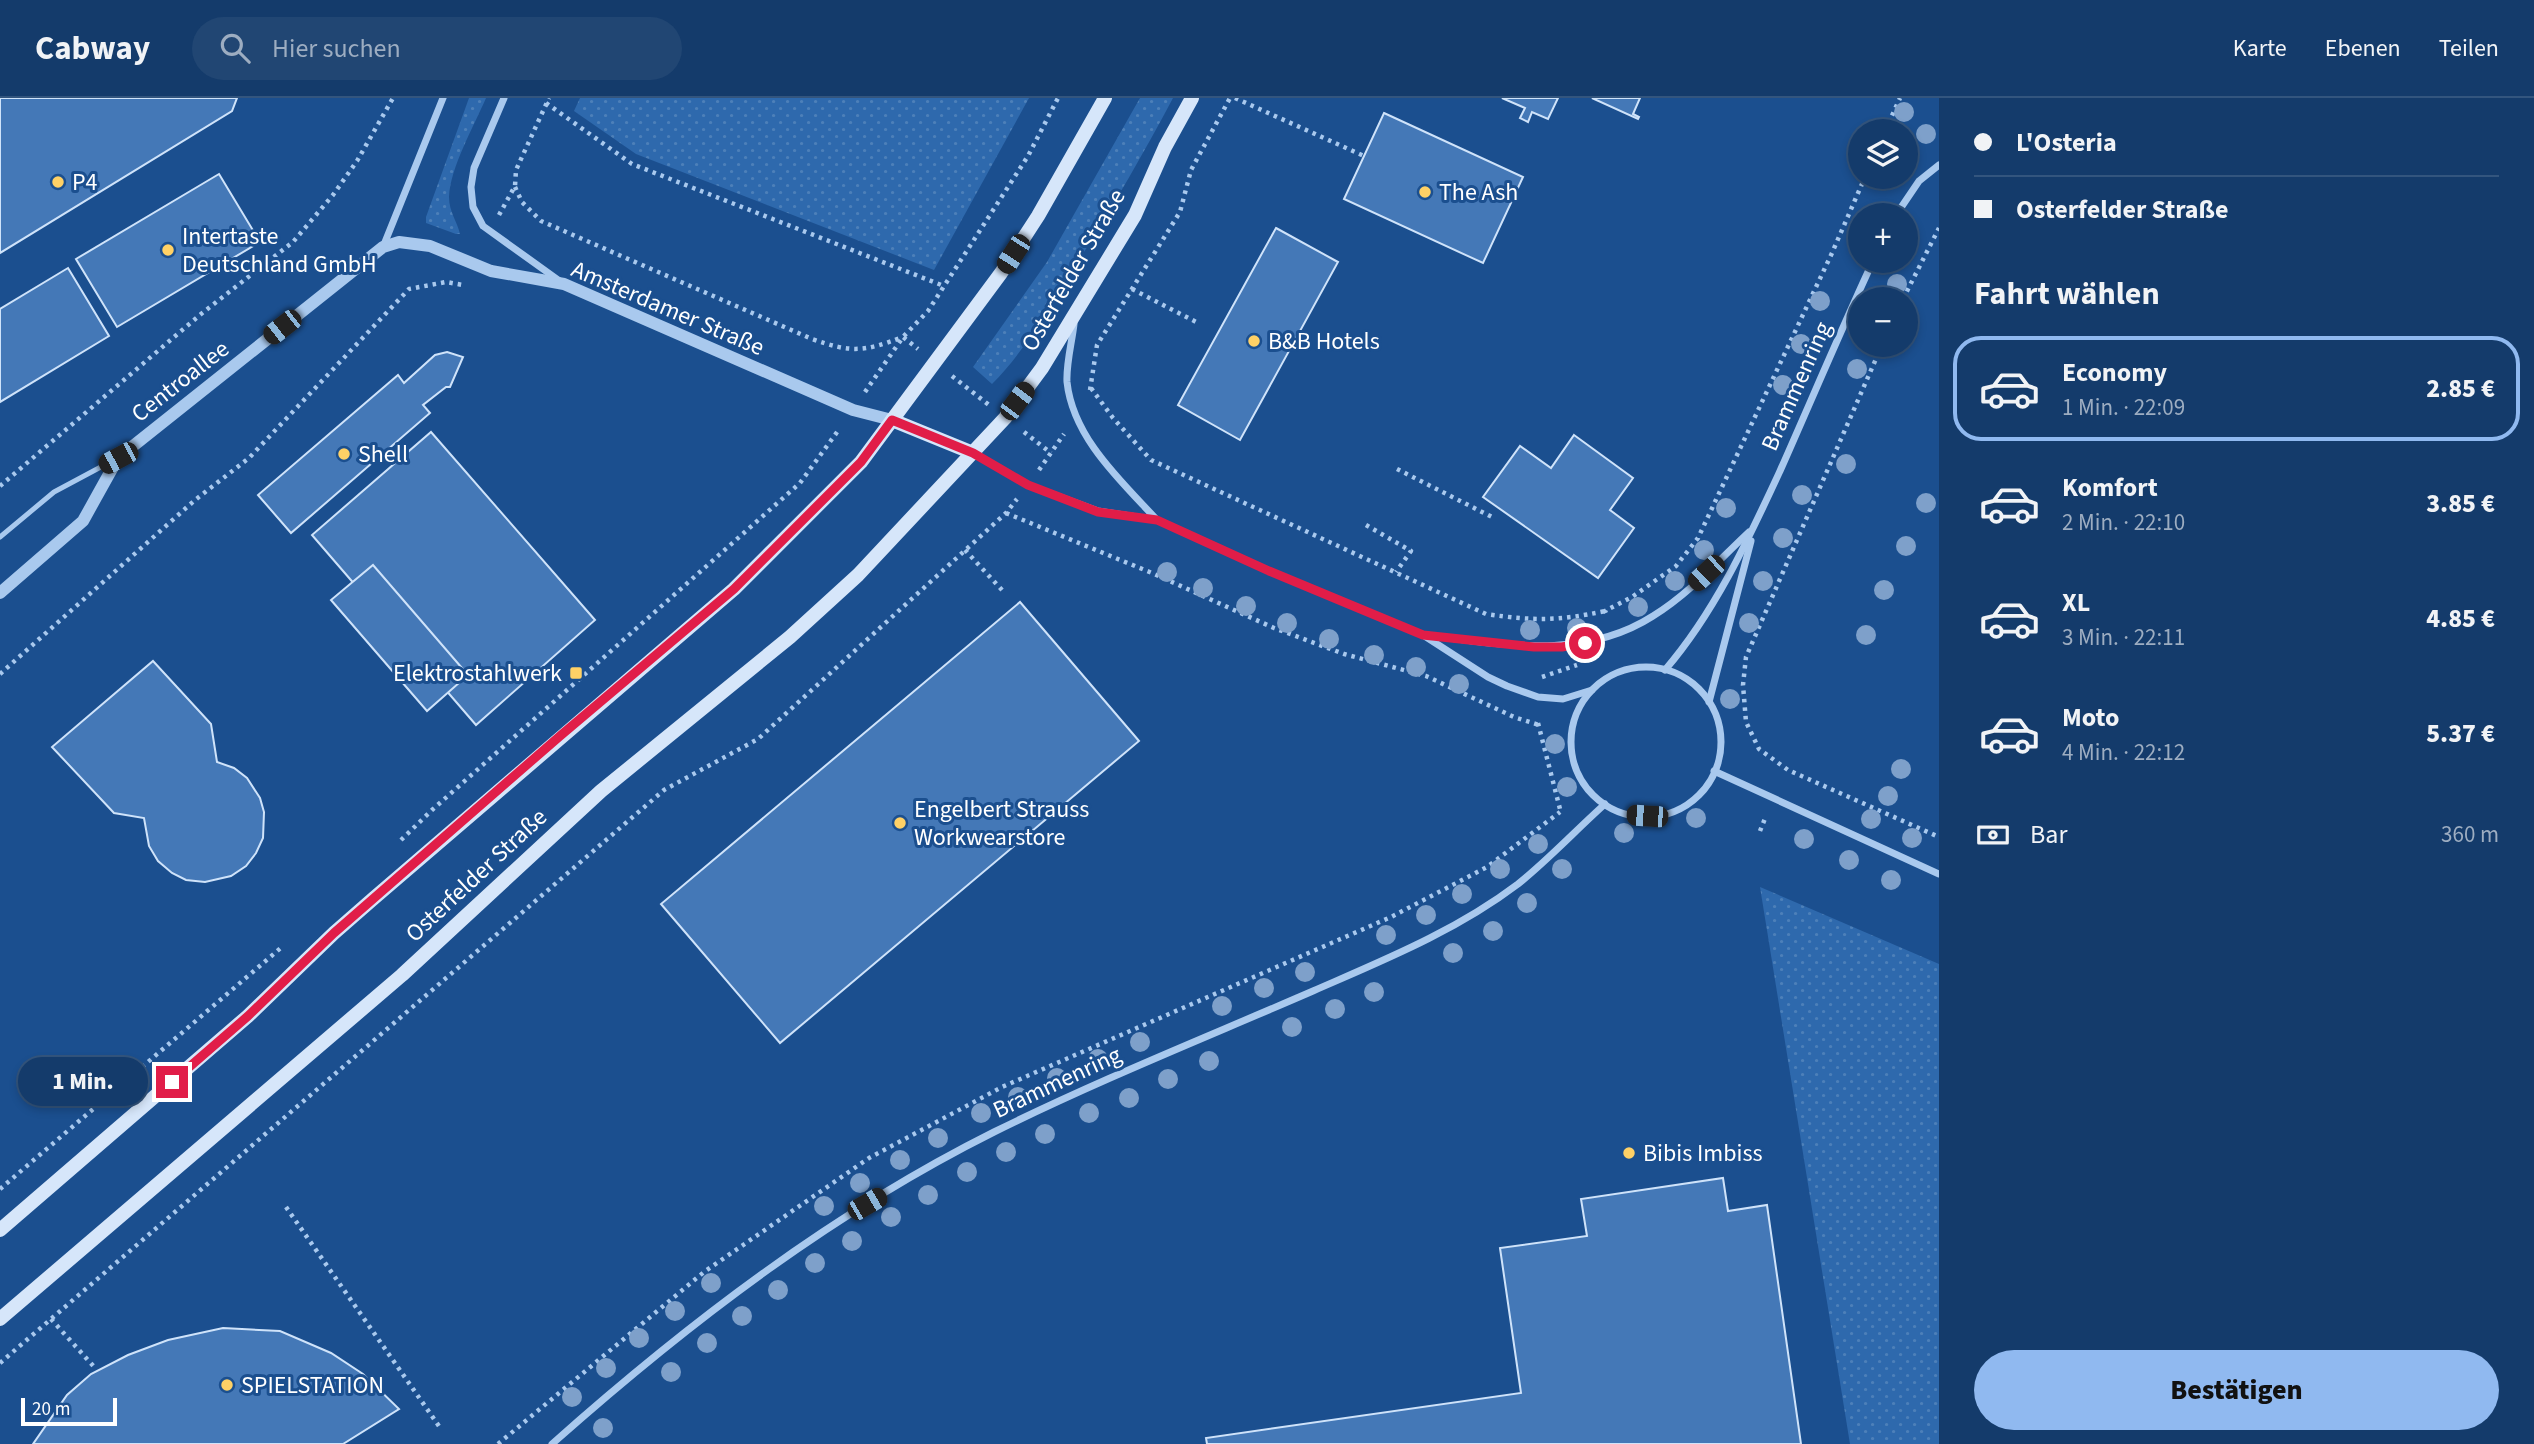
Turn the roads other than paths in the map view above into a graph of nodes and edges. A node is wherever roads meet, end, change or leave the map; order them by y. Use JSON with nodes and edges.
{"nodes":[{"id":1,"x":443,"y":98,"type":"edge"},
{"id":2,"x":504,"y":98,"type":"edge"},
{"id":3,"x":1105,"y":98,"type":"edge"},
{"id":4,"x":1192,"y":98,"type":"edge"},
{"id":5,"x":1939,"y":165,"type":"edge"},
{"id":6,"x":1903,"y":203,"type":"edge"},
{"id":7,"x":383,"y":247,"type":"junction"},
{"id":8,"x":1868,"y":273,"type":"edge"},
{"id":9,"x":564,"y":284,"type":"junction"},
{"id":10,"x":1075,"y":316,"type":"junction"},
{"id":11,"x":892,"y":420,"type":"junction"},
{"id":12,"x":973,"y":453,"type":"junction"},
{"id":13,"x":118,"y":458,"type":"junction"},
{"id":14,"x":1157,"y":520,"type":"junction"},
{"id":15,"x":1754,"y":527,"type":"junction"},
{"id":16,"x":0,"y":537,"type":"edge"},
{"id":17,"x":0,"y":593,"type":"edge"},
{"id":18,"x":1423,"y":635,"type":"junction"},
{"id":19,"x":1665,"y":670,"type":"junction"},
{"id":20,"x":1592,"y":691,"type":"junction"},
{"id":21,"x":1709,"y":702,"type":"junction"},
{"id":22,"x":1714,"y":771,"type":"junction"},
{"id":23,"x":1605,"y":804,"type":"junction"},
{"id":24,"x":1939,"y":874,"type":"edge"},
{"id":25,"x":0,"y":1230,"type":"edge"},
{"id":26,"x":0,"y":1319,"type":"edge"},
{"id":27,"x":552,"y":1444,"type":"edge"}],
"edges":[{"from":1,"to":7,"type":"street","name":"Centroallee"},
{"from":2,"to":9,"type":"street"},
{"from":3,"to":11,"type":"main road","name":"Osterfelder Straße"},
{"from":4,"to":10,"type":"main road","name":"Osterfelder Straße"},
{"from":5,"to":6,"type":"street"},
{"from":7,"to":9,"type":"street","name":"Amsterdamer Straße"},
{"from":7,"to":13,"type":"street","name":"Centroallee"},
{"from":8,"to":15,"type":"street","name":"Brammenring"},
{"from":9,"to":11,"type":"street","name":"Amsterdamer Straße"},
{"from":10,"to":12,"type":"main road","name":"Osterfelder Straße"},
{"from":10,"to":14,"type":"street","name":"Brammenring"},
{"from":11,"to":12,"type":"main road"},
{"from":11,"to":25,"type":"main road","name":"Osterfelder Straße"},
{"from":12,"to":14,"type":"street","name":"Brammenring"},
{"from":12,"to":26,"type":"main road","name":"Osterfelder Straße"},
{"from":13,"to":16,"type":"lane"},
{"from":13,"to":17,"type":"street","name":"Centroallee"},
{"from":14,"to":18,"type":"street","name":"Brammenring"},
{"from":15,"to":18,"type":"street","name":"Brammenring"},
{"from":15,"to":19,"type":"street","name":"Brammenring"},
{"from":15,"to":21,"type":"street","name":"Brammenring"},
{"from":18,"to":20,"type":"street","name":"Brammenring"},
{"from":19,"to":20,"type":"street","name":"Brammenring"},
{"from":19,"to":21,"type":"street","name":"Brammenring"},
{"from":20,"to":23,"type":"street","name":"Brammenring"},
{"from":21,"to":22,"type":"street","name":"Brammenring"},
{"from":22,"to":23,"type":"street","name":"Brammenring"},
{"from":22,"to":24,"type":"street"},
{"from":23,"to":27,"type":"street","name":"Brammenring"}]}
